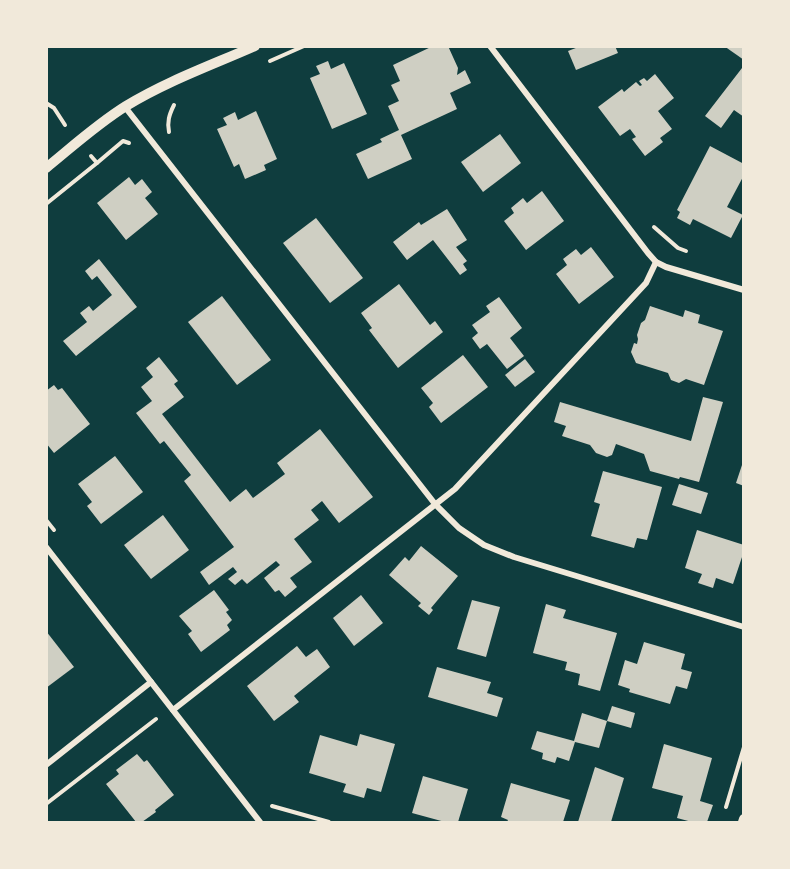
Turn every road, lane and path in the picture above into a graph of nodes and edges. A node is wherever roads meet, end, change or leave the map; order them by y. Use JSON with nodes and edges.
{"nodes":[{"id":1,"x":255,"y":46,"type":"edge"},
{"id":2,"x":304,"y":46,"type":"edge"},
{"id":3,"x":490,"y":46,"type":"edge"},
{"id":4,"x":264,"y":64,"type":"dead end"},
{"id":5,"x":182,"y":99,"type":"dead end"},
{"id":6,"x":46,"y":103,"type":"edge"},
{"id":7,"x":125,"y":107,"type":"junction"},
{"id":8,"x":66,"y":127,"type":"dead end"},
{"id":9,"x":78,"y":142,"type":"junction"},
{"id":10,"x":154,"y":144,"type":"junction"},
{"id":11,"x":97,"y":163,"type":"junction"},
{"id":12,"x":46,"y":168,"type":"edge"},
{"id":13,"x":46,"y":204,"type":"edge"},
{"id":14,"x":651,"y":224,"type":"dead end"},
{"id":15,"x":687,"y":252,"type":"dead end"},
{"id":16,"x":657,"y":262,"type":"junction"},
{"id":17,"x":744,"y":290,"type":"edge"},
{"id":18,"x":435,"y":504,"type":"junction"},
{"id":19,"x":46,"y":547,"type":"edge"},
{"id":20,"x":744,"y":627,"type":"edge"},
{"id":21,"x":151,"y":682,"type":"junction"},
{"id":22,"x":173,"y":710,"type":"junction"},
{"id":23,"x":163,"y":727,"type":"dead end"},
{"id":24,"x":744,"y":747,"type":"edge"},
{"id":25,"x":46,"y":765,"type":"edge"},
{"id":26,"x":46,"y":804,"type":"edge"},
{"id":27,"x":725,"y":812,"type":"dead end"},
{"id":28,"x":260,"y":822,"type":"edge"}],
"edges":[{"from":1,"to":7,"type":"street"},
{"from":2,"to":4,"type":"path"},
{"from":3,"to":16,"type":"street"},
{"from":5,"to":10,"type":"path"},
{"from":6,"to":8,"type":"path"},
{"from":7,"to":9,"type":"street"},
{"from":7,"to":10,"type":"street"},
{"from":9,"to":11,"type":"path"},
{"from":9,"to":12,"type":"street"},
{"from":10,"to":11,"type":"path"},
{"from":10,"to":18,"type":"street"},
{"from":11,"to":13,"type":"path"},
{"from":14,"to":15,"type":"path"},
{"from":16,"to":17,"type":"street"},
{"from":16,"to":18,"type":"street"},
{"from":18,"to":20,"type":"street"},
{"from":18,"to":22,"type":"street"},
{"from":19,"to":21,"type":"street"},
{"from":21,"to":22,"type":"street"},
{"from":21,"to":25,"type":"street"},
{"from":22,"to":28,"type":"street"},
{"from":23,"to":26,"type":"path"},
{"from":24,"to":27,"type":"path"}]}
